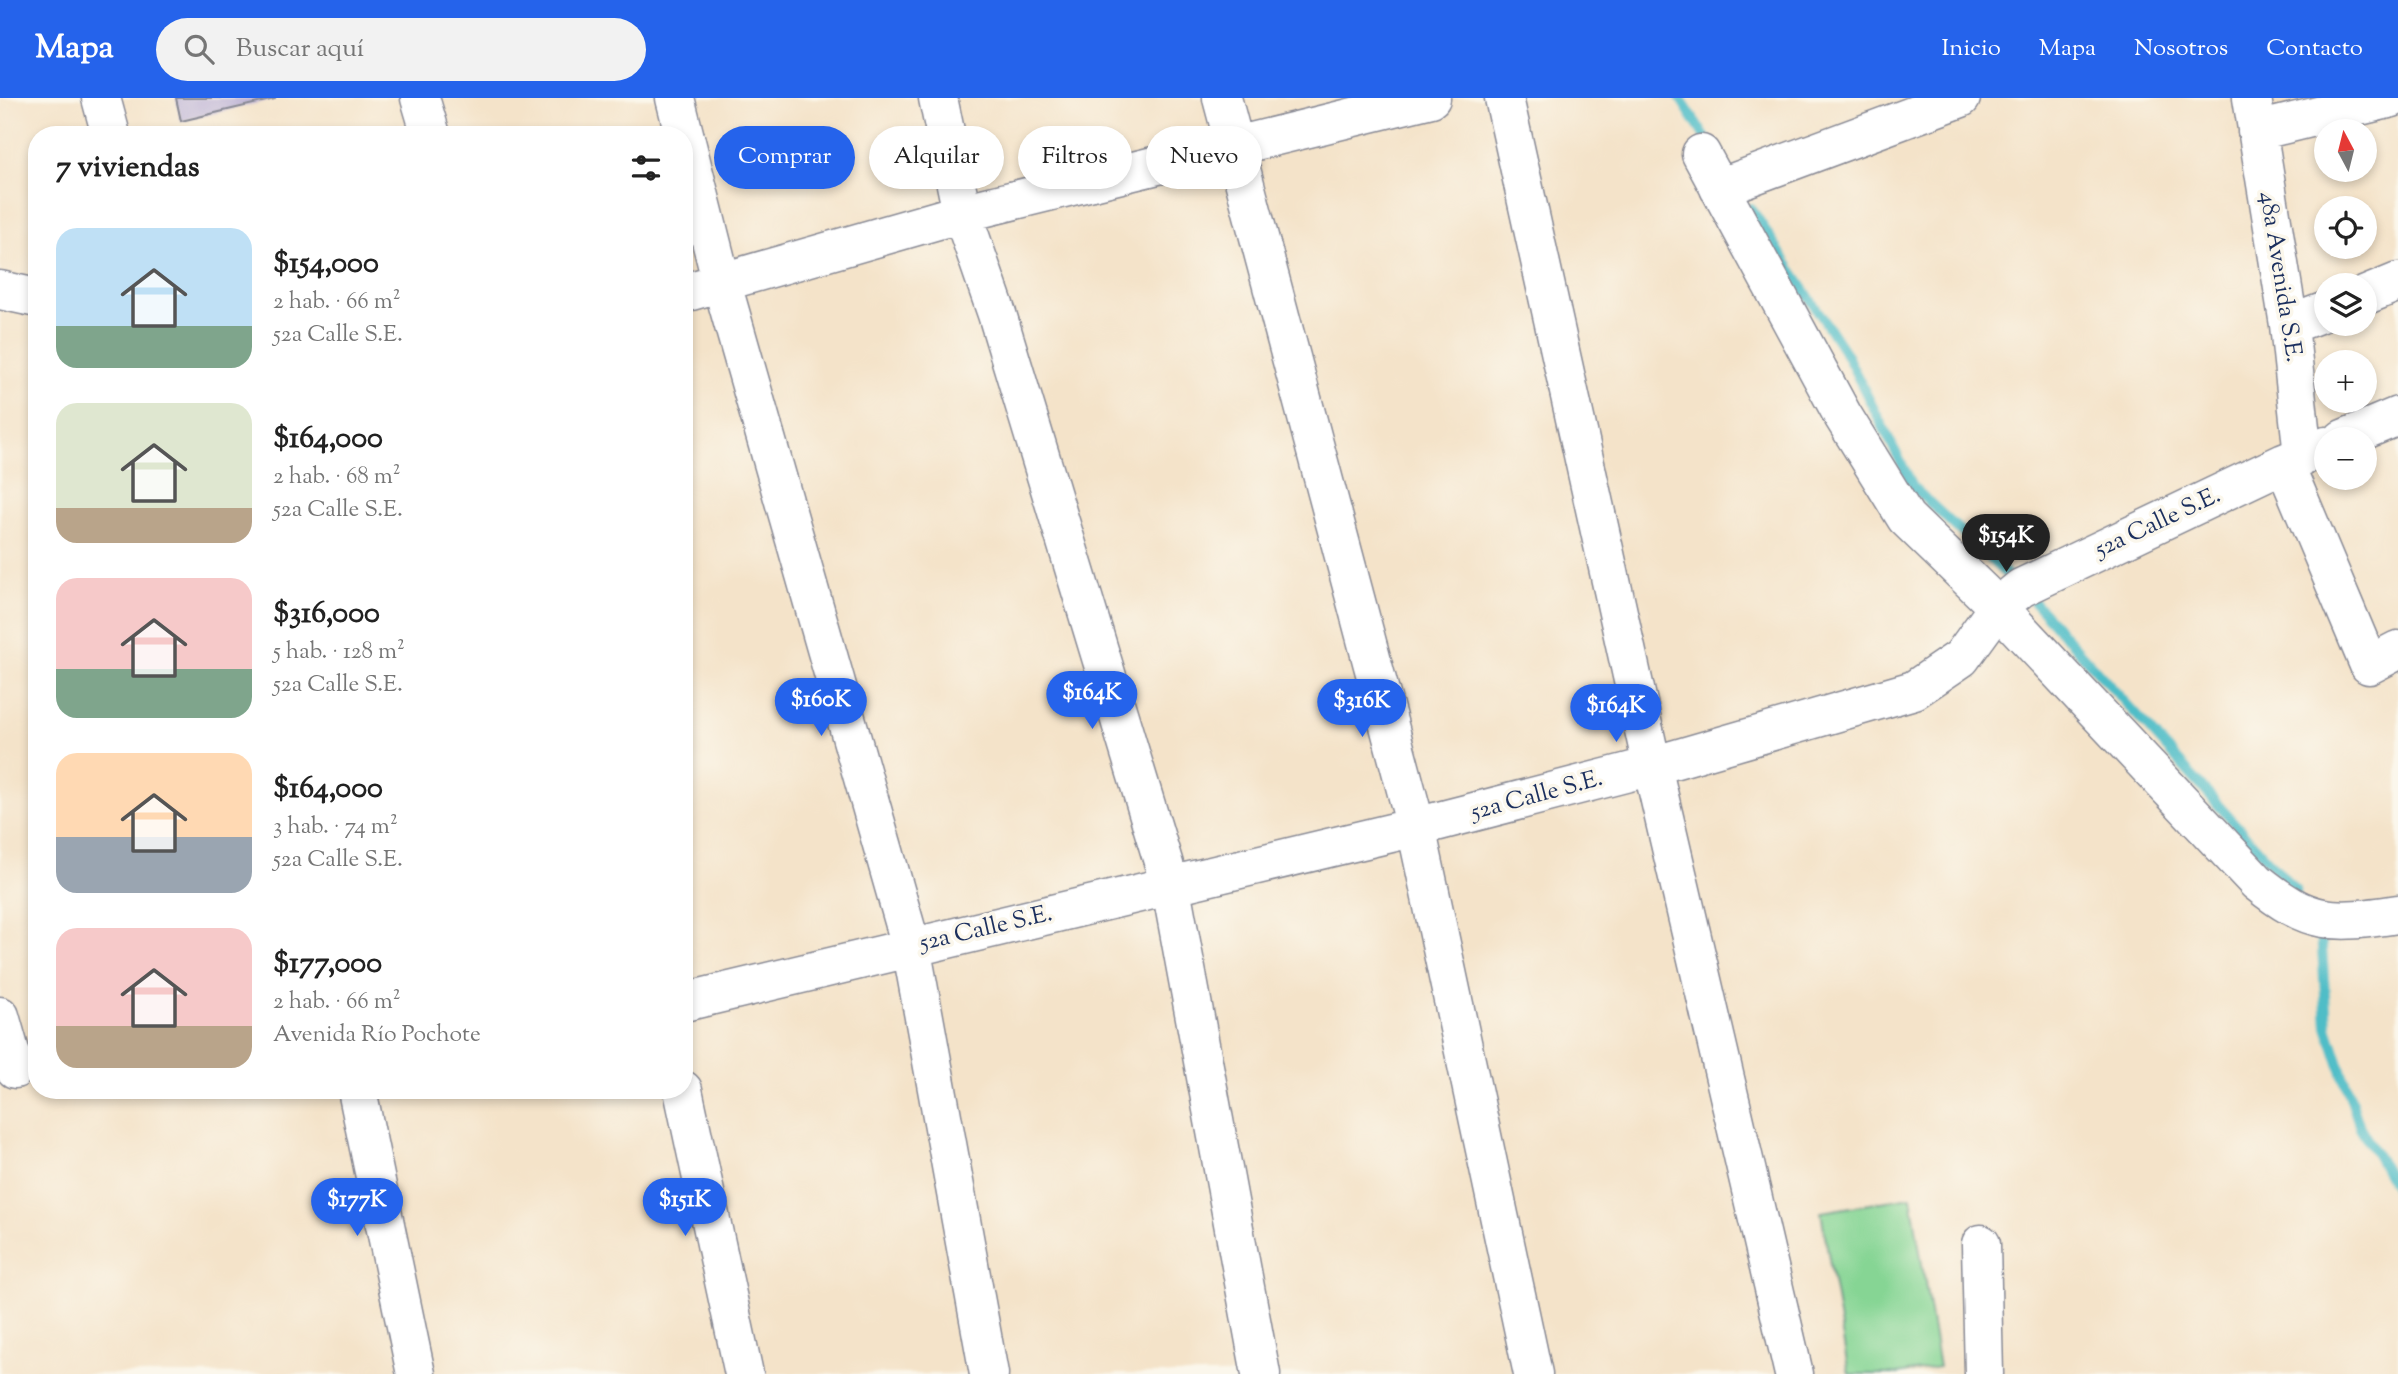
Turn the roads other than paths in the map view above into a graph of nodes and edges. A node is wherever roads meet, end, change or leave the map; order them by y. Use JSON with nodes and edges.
{"nodes":[{"id":1,"x":102,"y":98,"type":"edge"},
{"id":2,"x":420,"y":98,"type":"edge"},
{"id":3,"x":675,"y":98,"type":"edge"},
{"id":4,"x":938,"y":98,"type":"edge"},
{"id":5,"x":1222,"y":98,"type":"edge"},
{"id":6,"x":1431,"y":98,"type":"edge"},
{"id":7,"x":1504,"y":98,"type":"edge"},
{"id":8,"x":1961,"y":98,"type":"edge"},
{"id":9,"x":2392,"y":98,"type":"edge"},
{"id":10,"x":2254,"y":115,"type":"edge"},
{"id":11,"x":109,"y":126,"type":"edge"},
{"id":12,"x":428,"y":126,"type":"edge"},
{"id":13,"x":682,"y":126,"type":"edge"},
{"id":14,"x":1229,"y":126,"type":"edge"},
{"id":15,"x":1262,"y":137,"type":"edge"},
{"id":16,"x":1700,"y":154,"type":"dead end"},
{"id":17,"x":1146,"y":166,"type":"edge"},
{"id":18,"x":693,"y":169,"type":"edge"},
{"id":19,"x":1719,"y":188,"type":"junction"},
{"id":20,"x":1246,"y":189,"type":"edge"},
{"id":21,"x":962,"y":213,"type":"junction"},
{"id":22,"x":2398,"y":282,"type":"edge"},
{"id":23,"x":722,"y":284,"type":"junction"},
{"id":24,"x":0,"y":290,"type":"edge"},
{"id":25,"x":693,"y":291,"type":"edge"},
{"id":26,"x":2377,"y":291,"type":"edge"},
{"id":27,"x":28,"y":296,"type":"edge"},
{"id":28,"x":2314,"y":316,"type":"edge"},
{"id":29,"x":2289,"y":325,"type":"junction"},
{"id":30,"x":2398,"y":416,"type":"edge"},
{"id":31,"x":2372,"y":427,"type":"edge"},
{"id":32,"x":2304,"y":455,"type":"edge"},
{"id":33,"x":1997,"y":607,"type":"junction"},
{"id":34,"x":2398,"y":650,"type":"edge"},
{"id":35,"x":1652,"y":766,"type":"junction"},
{"id":36,"x":1416,"y":827,"type":"junction"},
{"id":37,"x":1171,"y":888,"type":"junction"},
{"id":38,"x":2398,"y":914,"type":"edge"},
{"id":39,"x":911,"y":946,"type":"junction"},
{"id":40,"x":693,"y":1000,"type":"edge"},
{"id":41,"x":0,"y":1016,"type":"edge"},
{"id":42,"x":17,"y":1068,"type":"edge"},
{"id":43,"x":359,"y":1099,"type":"edge"},
{"id":44,"x":685,"y":1099,"type":"edge"},
{"id":45,"x":1981,"y":1244,"type":"dead end"},
{"id":46,"x":416,"y":1374,"type":"edge"},
{"id":47,"x":744,"y":1374,"type":"edge"},
{"id":48,"x":989,"y":1374,"type":"edge"},
{"id":49,"x":1261,"y":1374,"type":"edge"},
{"id":50,"x":1532,"y":1374,"type":"edge"},
{"id":51,"x":1794,"y":1374,"type":"edge"},
{"id":52,"x":1984,"y":1374,"type":"edge"}],
"edges":[{"from":1,"to":11,"type":"street"},
{"from":2,"to":12,"type":"street"},
{"from":3,"to":13,"type":"street"},
{"from":4,"to":21,"type":"street"},
{"from":5,"to":14,"type":"street"},
{"from":6,"to":15,"type":"street"},
{"from":7,"to":35,"type":"street"},
{"from":8,"to":19,"type":"street"},
{"from":9,"to":10,"type":"street"},
{"from":10,"to":29,"type":"street","name":"48a Avenida S.E."},
{"from":16,"to":19,"type":"street"},
{"from":17,"to":21,"type":"street"},
{"from":18,"to":23,"type":"street"},
{"from":19,"to":33,"type":"street"},
{"from":20,"to":36,"type":"street"},
{"from":21,"to":23,"type":"street"},
{"from":21,"to":37,"type":"street"},
{"from":22,"to":26,"type":"street"},
{"from":23,"to":25,"type":"street"},
{"from":23,"to":39,"type":"street"},
{"from":24,"to":27,"type":"street"},
{"from":28,"to":29,"type":"street"},
{"from":29,"to":32,"type":"street","name":"48a Avenida S.E."},
{"from":30,"to":31,"type":"street"},
{"from":32,"to":33,"type":"street","name":"52a Calle S.E."},
{"from":32,"to":34,"type":"street","name":"48a Avenida S.E."},
{"from":33,"to":35,"type":"street","name":"52a Calle S.E."},
{"from":33,"to":38,"type":"street"},
{"from":35,"to":36,"type":"street","name":"52a Calle S.E."},
{"from":35,"to":51,"type":"street"},
{"from":36,"to":37,"type":"street","name":"52a Calle S.E."},
{"from":36,"to":50,"type":"street"},
{"from":37,"to":39,"type":"street","name":"52a Calle S.E."},
{"from":37,"to":49,"type":"street"},
{"from":39,"to":40,"type":"street","name":"52a Calle S.E."},
{"from":39,"to":48,"type":"street"},
{"from":41,"to":42,"type":"street"},
{"from":43,"to":46,"type":"street"},
{"from":44,"to":47,"type":"street"},
{"from":45,"to":52,"type":"street"}]}
